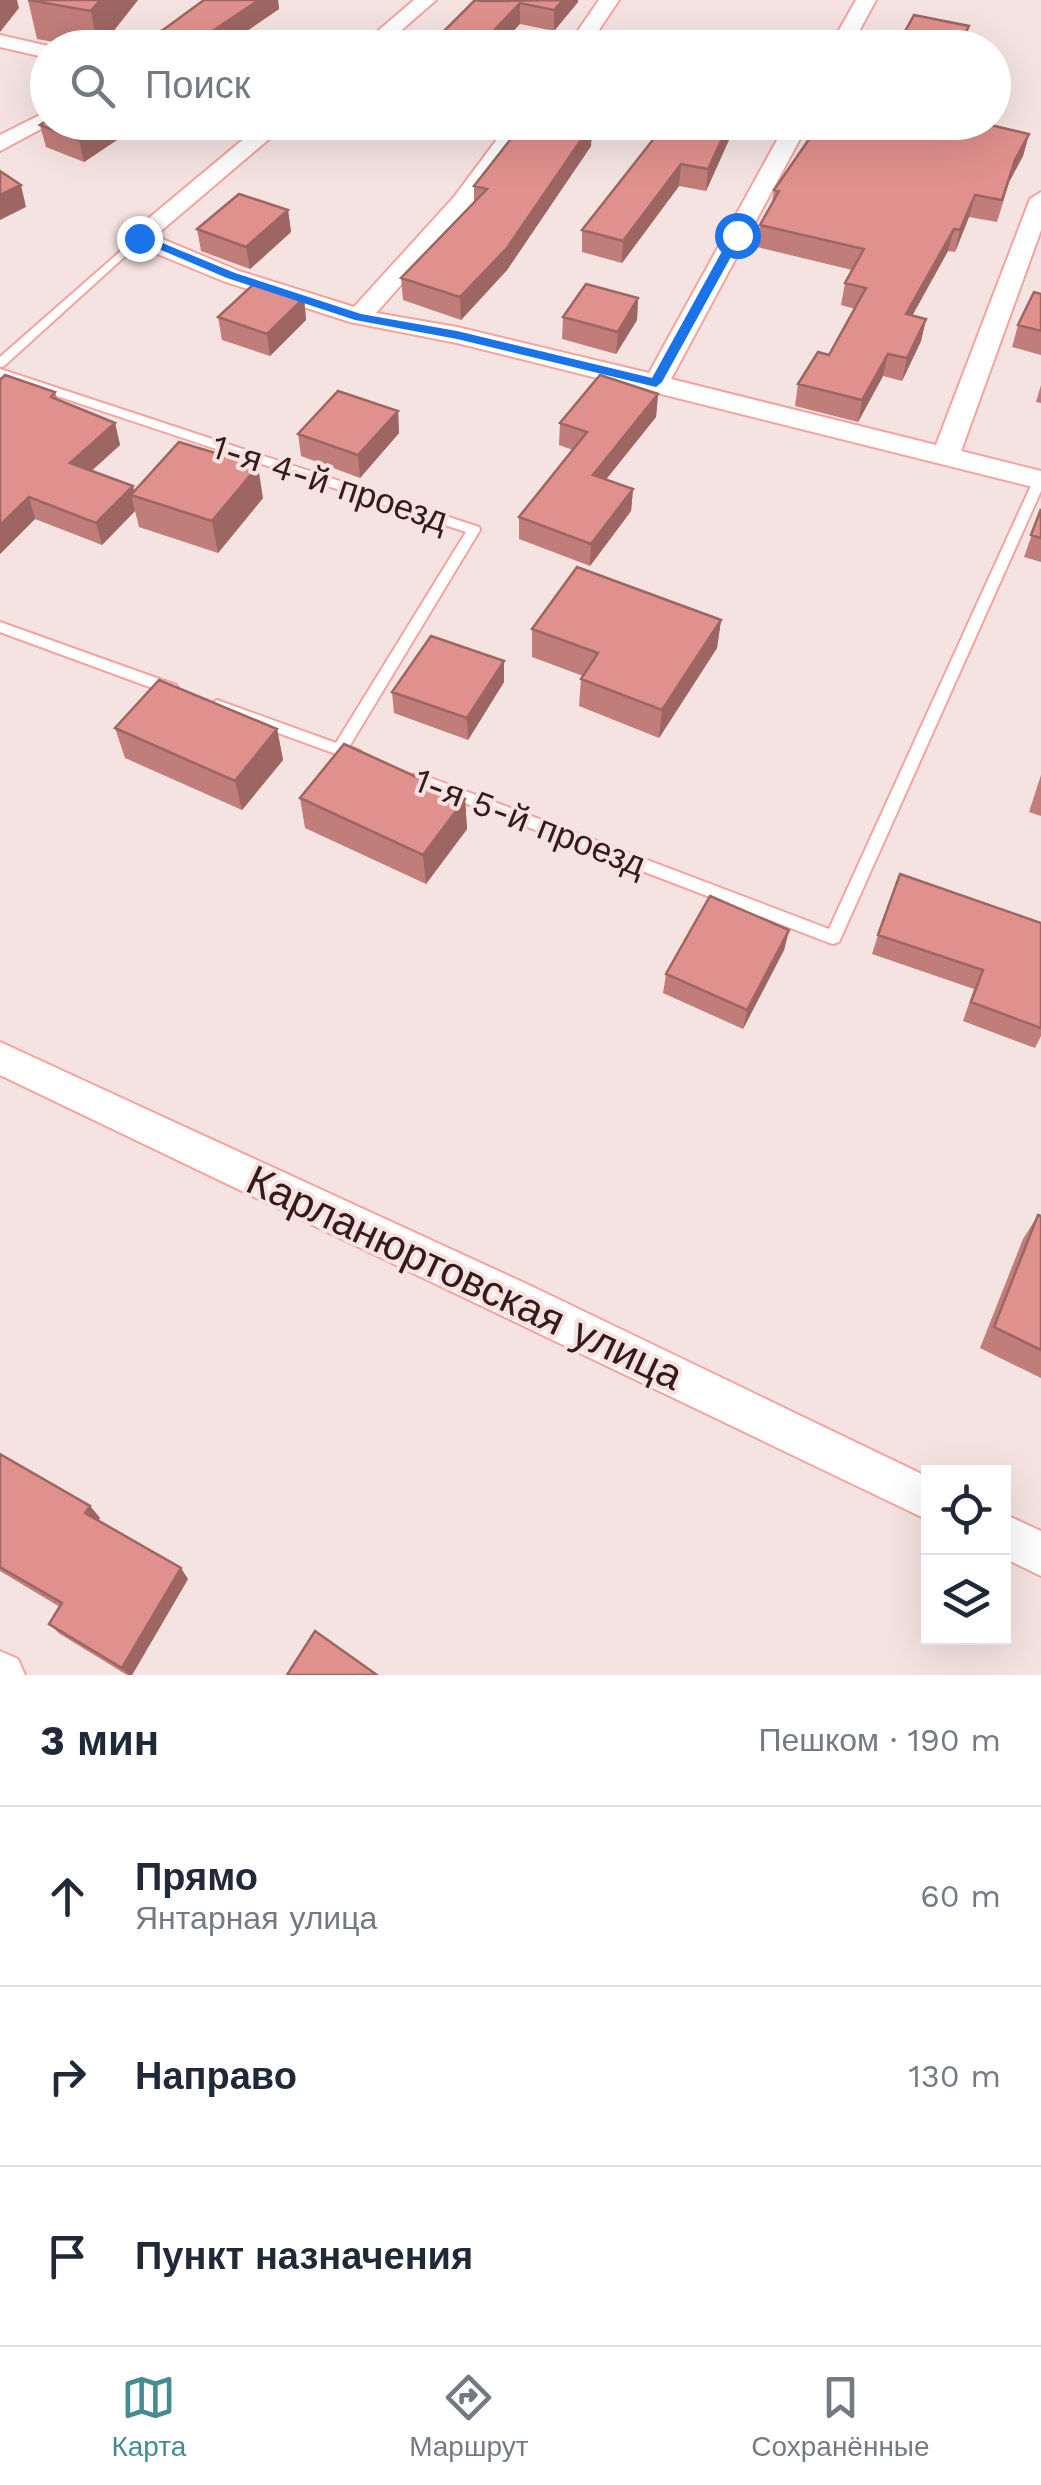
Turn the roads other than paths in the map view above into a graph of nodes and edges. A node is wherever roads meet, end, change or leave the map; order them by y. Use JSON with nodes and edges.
{"nodes":[{"id":1,"x":426,"y":0,"type":"edge"},
{"id":2,"x":608,"y":0,"type":"edge"},
{"id":3,"x":866,"y":0,"type":"edge"},
{"id":4,"x":390,"y":30,"type":"edge"},
{"id":5,"x":588,"y":30,"type":"edge"},
{"id":6,"x":849,"y":30,"type":"edge"},
{"id":7,"x":0,"y":41,"type":"edge"},
{"id":8,"x":30,"y":48,"type":"edge"},
{"id":9,"x":0,"y":117,"type":"edge"},
{"id":10,"x":30,"y":118,"type":"edge"},
{"id":11,"x":30,"y":126,"type":"edge"},
{"id":12,"x":256,"y":140,"type":"edge"},
{"id":13,"x":508,"y":140,"type":"edge"},
{"id":14,"x":788,"y":140,"type":"edge"},
{"id":15,"x":0,"y":144,"type":"edge"},
{"id":16,"x":1041,"y":199,"type":"edge"},
{"id":17,"x":139,"y":238,"type":"junction"},
{"id":18,"x":359,"y":317,"type":"junction"},
{"id":19,"x":0,"y":364,"type":"edge"},
{"id":20,"x":0,"y":373,"type":"edge"},
{"id":21,"x":656,"y":382,"type":"junction"},
{"id":22,"x":944,"y":457,"type":"junction"},
{"id":23,"x":1040,"y":480,"type":"edge"},
{"id":24,"x":0,"y":627,"type":"edge"},
{"id":25,"x":179,"y":692,"type":"edge"},
{"id":26,"x":197,"y":698,"type":"edge"},
{"id":27,"x":340,"y":749,"type":"junction"},
{"id":28,"x":376,"y":763,"type":"edge"},
{"id":29,"x":395,"y":770,"type":"edge"},
{"id":30,"x":0,"y":1058,"type":"edge"},
{"id":31,"x":921,"y":1497,"type":"edge"},
{"id":32,"x":1011,"y":1539,"type":"edge"},
{"id":33,"x":1041,"y":1554,"type":"edge"}],
"edges":[{"from":1,"to":4,"type":"street"},
{"from":2,"to":5,"type":"street"},
{"from":3,"to":6,"type":"street"},
{"from":7,"to":8,"type":"street"},
{"from":9,"to":10,"type":"street"},
{"from":11,"to":15,"type":"street"},
{"from":12,"to":17,"type":"street"},
{"from":13,"to":18,"type":"street"},
{"from":14,"to":21,"type":"street"},
{"from":16,"to":22,"type":"street"},
{"from":17,"to":18,"type":"street"},
{"from":17,"to":19,"type":"lane"},
{"from":18,"to":21,"type":"street"},
{"from":20,"to":27,"type":"lane","name":"1-я 4-й проезд"},
{"from":21,"to":22,"type":"street"},
{"from":22,"to":23,"type":"street"},
{"from":23,"to":29,"type":"lane","name":"1-я 5-й проезд"},
{"from":24,"to":25,"type":"lane"},
{"from":26,"to":27,"type":"lane","name":"1-я 5-й проезд"},
{"from":27,"to":28,"type":"lane","name":"1-я 5-й проезд"},
{"from":30,"to":31,"type":"street","name":"Карланюртовская улица"},
{"from":32,"to":33,"type":"street"}]}
